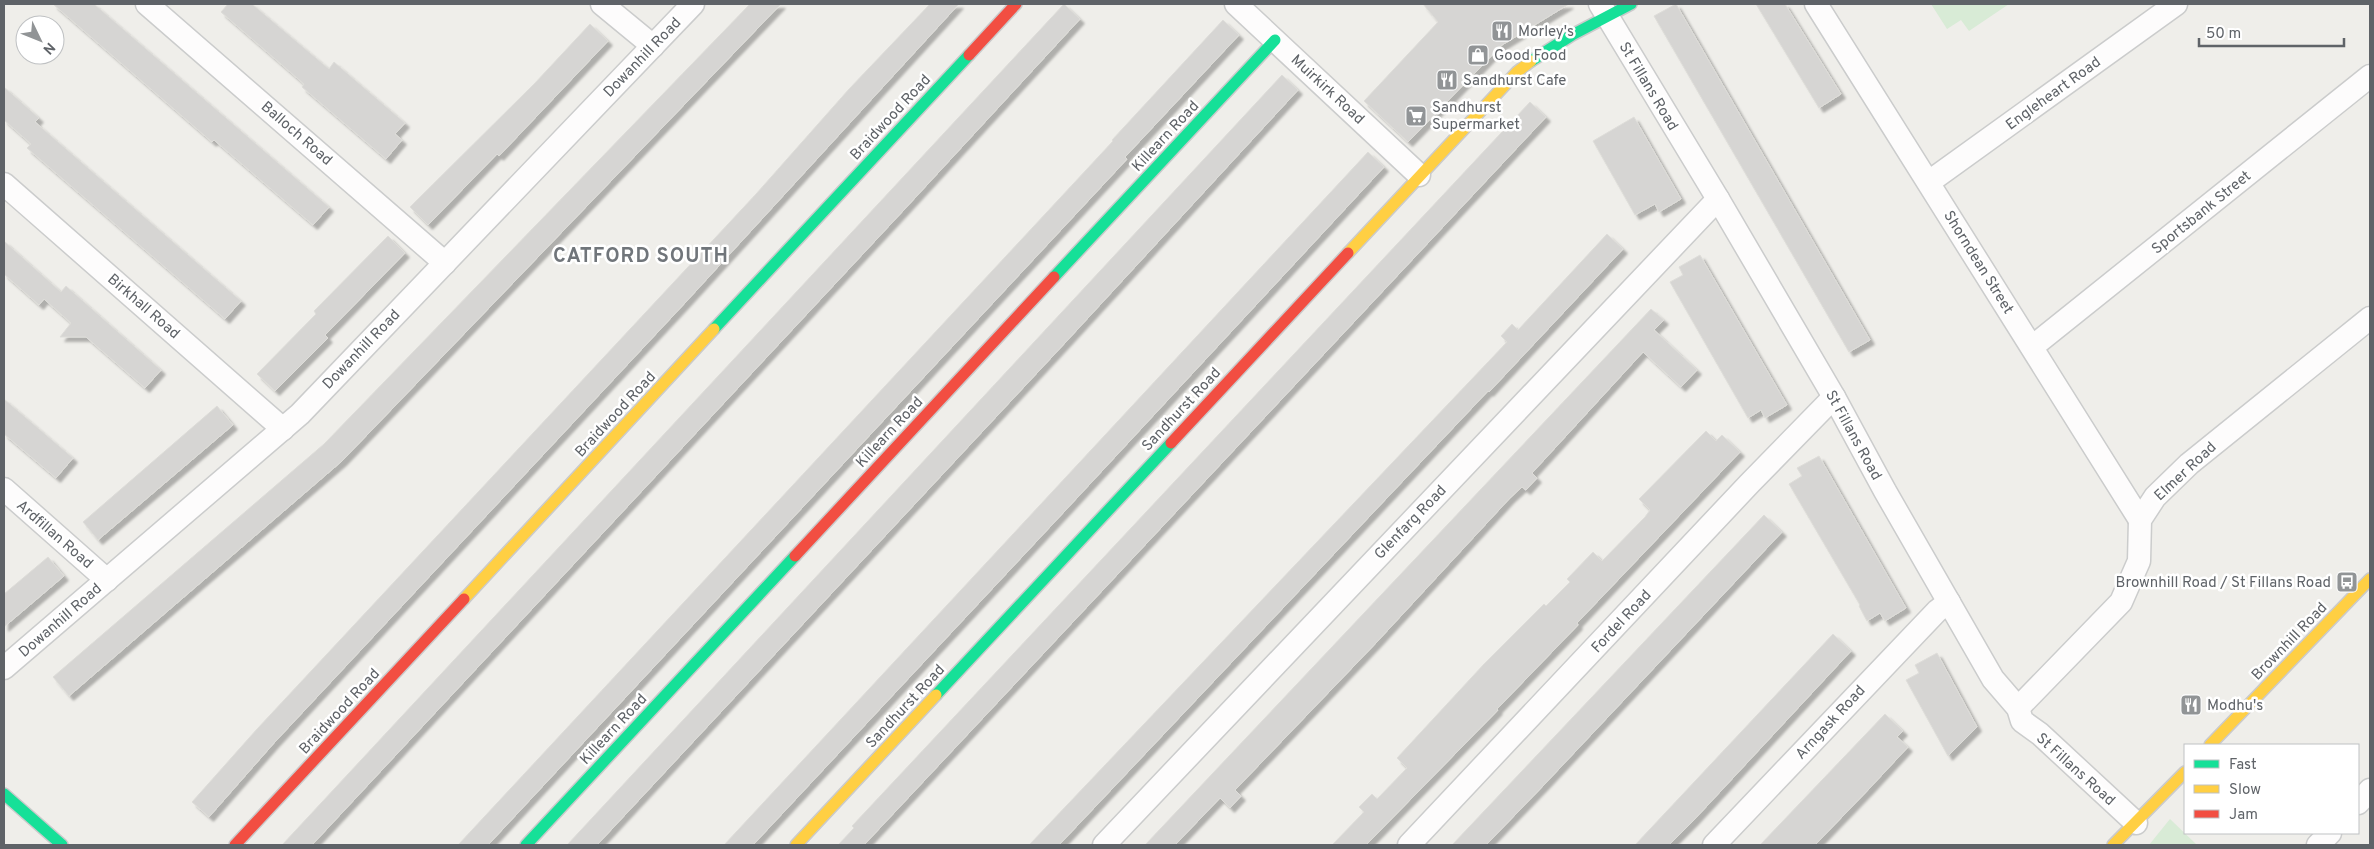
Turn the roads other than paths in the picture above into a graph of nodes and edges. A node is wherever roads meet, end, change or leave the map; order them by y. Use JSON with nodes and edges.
{"nodes":[{"id":1,"x":148,"y":4,"type":"edge"},
{"id":2,"x":602,"y":4,"type":"edge"},
{"id":3,"x":693,"y":4,"type":"edge"},
{"id":4,"x":1016,"y":4,"type":"edge"},
{"id":5,"x":1236,"y":4,"type":"edge"},
{"id":6,"x":1631,"y":4,"type":"edge"},
{"id":7,"x":1816,"y":4,"type":"edge"},
{"id":8,"x":2176,"y":4,"type":"edge"},
{"id":9,"x":1603,"y":10,"type":"edge"},
{"id":10,"x":1275,"y":40,"type":"junction"},
{"id":11,"x":654,"y":46,"type":"junction"},
{"id":12,"x":2370,"y":76,"type":"edge"},
{"id":13,"x":1419,"y":175,"type":"junction"},
{"id":14,"x":1929,"y":182,"type":"junction"},
{"id":15,"x":4,"y":184,"type":"edge"},
{"id":16,"x":1718,"y":198,"type":"junction"},
{"id":17,"x":446,"y":263,"type":"junction"},
{"id":18,"x":2370,"y":318,"type":"edge"},
{"id":19,"x":2032,"y":347,"type":"junction"},
{"id":20,"x":1834,"y":398,"type":"junction"},
{"id":21,"x":283,"y":429,"type":"junction"},
{"id":22,"x":4,"y":489,"type":"edge"},
{"id":23,"x":2140,"y":520,"type":"junction"},
{"id":24,"x":2370,"y":579,"type":"edge"},
{"id":25,"x":106,"y":580,"type":"junction"},
{"id":26,"x":1949,"y":602,"type":"junction"},
{"id":27,"x":4,"y":668,"type":"edge"},
{"id":28,"x":2018,"y":708,"type":"junction"},
{"id":29,"x":2211,"y":744,"type":"edge"},
{"id":30,"x":2184,"y":773,"type":"edge"},
{"id":31,"x":2370,"y":790,"type":"edge"},
{"id":32,"x":4,"y":794,"type":"edge"},
{"id":33,"x":2359,"y":802,"type":"edge"},
{"id":34,"x":2136,"y":823,"type":"junction"},
{"id":35,"x":2329,"y":834,"type":"edge"},
{"id":36,"x":62,"y":845,"type":"edge"},
{"id":37,"x":236,"y":845,"type":"edge"},
{"id":38,"x":526,"y":845,"type":"edge"},
{"id":39,"x":796,"y":845,"type":"edge"},
{"id":40,"x":1104,"y":845,"type":"edge"},
{"id":41,"x":1409,"y":845,"type":"edge"},
{"id":42,"x":1714,"y":845,"type":"edge"},
{"id":43,"x":2114,"y":845,"type":"edge"},
{"id":44,"x":2318,"y":845,"type":"edge"}],
"edges":[{"from":1,"to":17,"type":"street","name":"Balloch Road"},
{"from":2,"to":11,"type":"street"},
{"from":3,"to":11,"type":"street","name":"Dowanhill Road"},
{"from":4,"to":37,"type":"main road","name":"Braidwood Road"},
{"from":5,"to":10,"type":"street","name":"Muirkirk Road"},
{"from":6,"to":9,"type":"main road","name":"Sandhurst Road"},
{"from":7,"to":14,"type":"street","name":"Shorndean Street"},
{"from":8,"to":14,"type":"street","name":"Engleheart Road"},
{"from":9,"to":13,"type":"main road","name":"Sandhurst Road"},
{"from":9,"to":16,"type":"street","name":"St Fillans Road"},
{"from":10,"to":13,"type":"street","name":"Muirkirk Road"},
{"from":10,"to":38,"type":"main road","name":"Killearn Road"},
{"from":11,"to":17,"type":"street","name":"Dowanhill Road"},
{"from":12,"to":19,"type":"street","name":"Sportsbank Street"},
{"from":13,"to":39,"type":"main road","name":"Sandhurst Road"},
{"from":14,"to":19,"type":"street","name":"Shorndean Street"},
{"from":15,"to":21,"type":"street","name":"Birkhall Road"},
{"from":16,"to":20,"type":"street","name":"St Fillans Road"},
{"from":16,"to":40,"type":"street","name":"Glenfarg Road"},
{"from":17,"to":21,"type":"street","name":"Dowanhill Road"},
{"from":18,"to":23,"type":"street","name":"Elmer Road"},
{"from":19,"to":23,"type":"street","name":"Shorndean Street"},
{"from":20,"to":26,"type":"street","name":"St Fillans Road"},
{"from":20,"to":41,"type":"street","name":"Fordel Road"},
{"from":21,"to":25,"type":"street","name":"Dowanhill Road"},
{"from":22,"to":25,"type":"street","name":"Ardfillan Road"},
{"from":23,"to":28,"type":"street"},
{"from":24,"to":29,"type":"main road","name":"Brownhill Road"},
{"from":25,"to":27,"type":"street","name":"Dowanhill Road"},
{"from":26,"to":28,"type":"street","name":"St Fillans Road"},
{"from":26,"to":42,"type":"street","name":"Arngask Road"},
{"from":28,"to":34,"type":"street","name":"St Fillans Road"},
{"from":30,"to":34,"type":"main road"},
{"from":31,"to":33,"type":"street"},
{"from":32,"to":36,"type":"main road"},
{"from":34,"to":43,"type":"main road"},
{"from":35,"to":44,"type":"street"}]}
